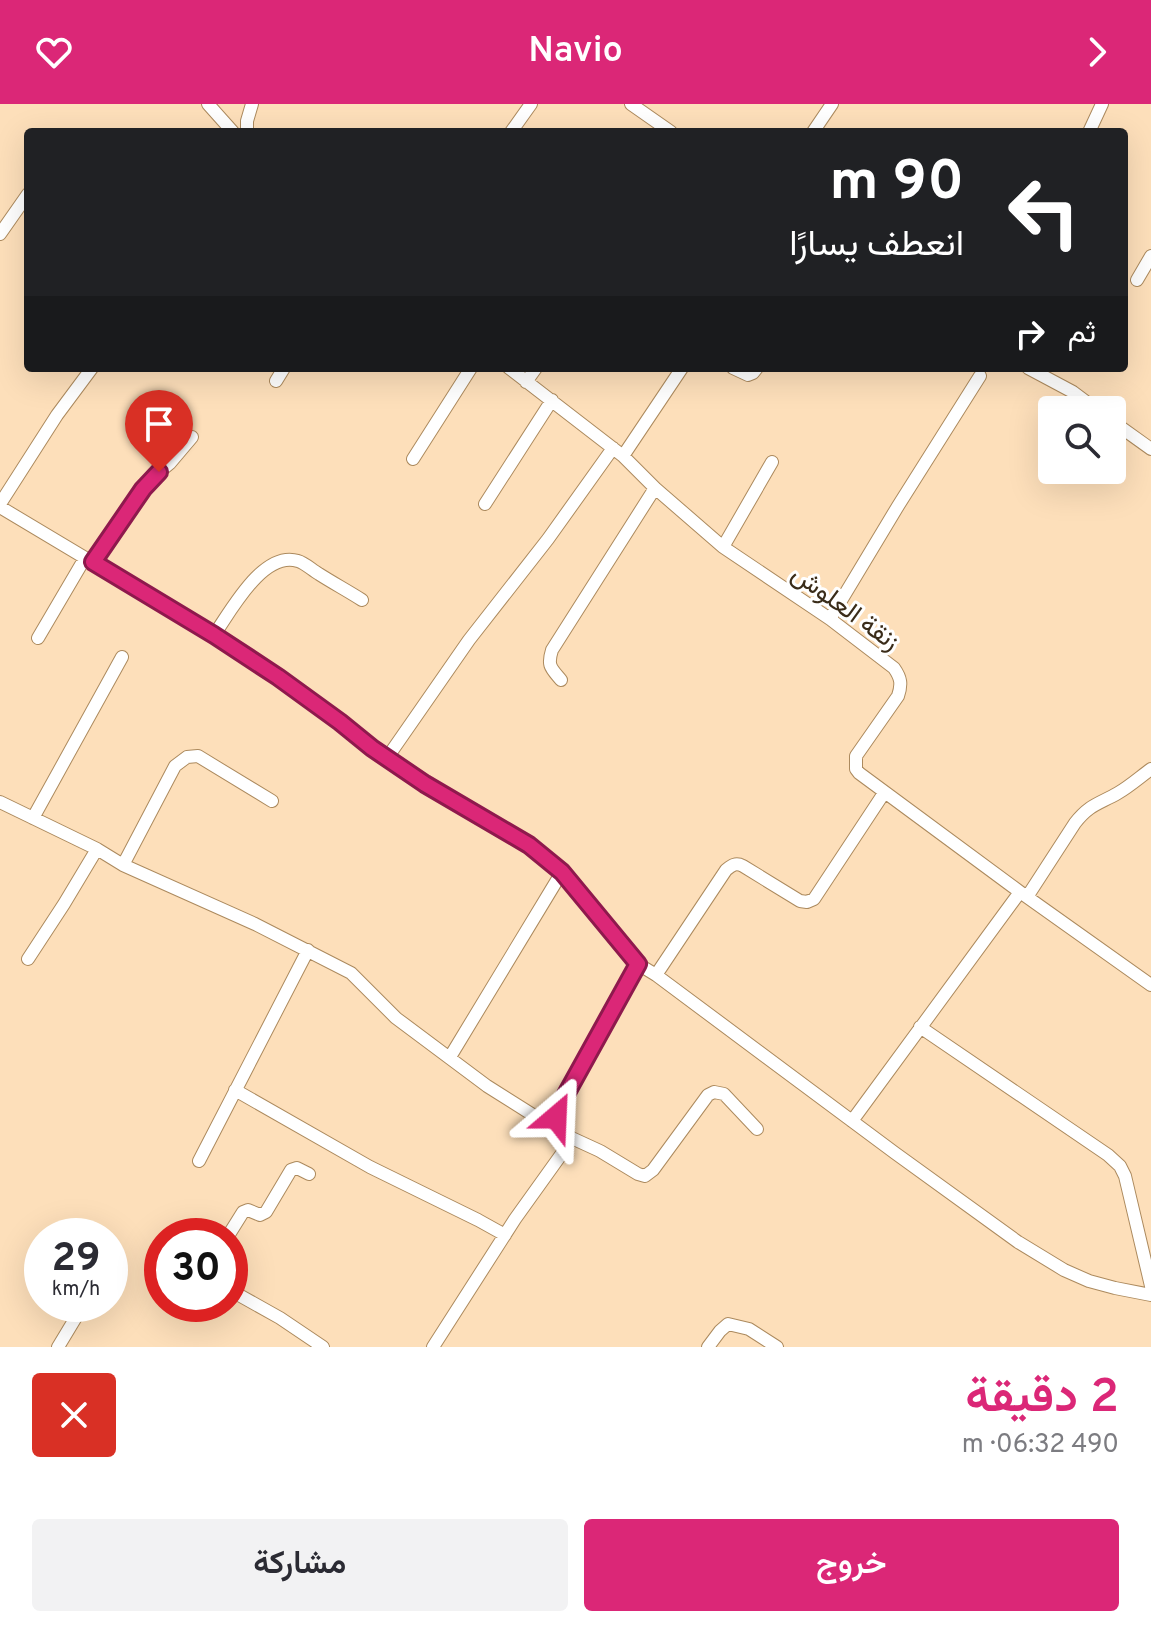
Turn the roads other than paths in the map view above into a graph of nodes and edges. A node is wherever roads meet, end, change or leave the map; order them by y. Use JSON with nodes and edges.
{"nodes":[{"id":1,"x":208,"y":104,"type":"edge"},
{"id":2,"x":252,"y":104,"type":"edge"},
{"id":3,"x":531,"y":104,"type":"edge"},
{"id":4,"x":631,"y":104,"type":"edge"},
{"id":5,"x":832,"y":104,"type":"edge"},
{"id":6,"x":1102,"y":104,"type":"edge"},
{"id":7,"x":229,"y":128,"type":"edge"},
{"id":8,"x":247,"y":128,"type":"edge"},
{"id":9,"x":514,"y":128,"type":"edge"},
{"id":10,"x":665,"y":128,"type":"edge"},
{"id":11,"x":816,"y":128,"type":"edge"},
{"id":12,"x":1091,"y":128,"type":"edge"},
{"id":13,"x":24,"y":200,"type":"edge"},
{"id":14,"x":0,"y":234,"type":"edge"},
{"id":15,"x":1151,"y":256,"type":"edge"},
{"id":16,"x":1137,"y":280,"type":"dead end"},
{"id":17,"x":89,"y":372,"type":"edge"},
{"id":18,"x":282,"y":372,"type":"edge"},
{"id":19,"x":468,"y":372,"type":"edge"},
{"id":20,"x":514,"y":372,"type":"edge"},
{"id":21,"x":533,"y":372,"type":"edge"},
{"id":22,"x":679,"y":372,"type":"edge"},
{"id":23,"x":1036,"y":372,"type":"edge"},
{"id":24,"x":980,"y":376,"type":"dead end"},
{"id":25,"x":276,"y":381,"type":"dead end"},
{"id":26,"x":526,"y":382,"type":"junction"},
{"id":27,"x":1078,"y":396,"type":"edge"},
{"id":28,"x":552,"y":400,"type":"junction"},
{"id":29,"x":1126,"y":431,"type":"edge"},
{"id":30,"x":192,"y":437,"type":"dead end"},
{"id":31,"x":1151,"y":449,"type":"edge"},
{"id":32,"x":618,"y":452,"type":"junction"},
{"id":33,"x":413,"y":459,"type":"dead end"},
{"id":34,"x":772,"y":462,"type":"dead end"},
{"id":35,"x":655,"y":488,"type":"junction"},
{"id":36,"x":485,"y":504,"type":"dead end"},
{"id":37,"x":0,"y":506,"type":"edge"},
{"id":38,"x":723,"y":547,"type":"junction"},
{"id":39,"x":89,"y":560,"type":"junction"},
{"id":40,"x":362,"y":600,"type":"dead end"},
{"id":41,"x":830,"y":619,"type":"junction"},
{"id":42,"x":214,"y":635,"type":"junction"},
{"id":43,"x":38,"y":638,"type":"dead end"},
{"id":44,"x":122,"y":657,"type":"dead end"},
{"id":45,"x":561,"y":680,"type":"dead end"},
{"id":46,"x":387,"y":758,"type":"junction"},
{"id":47,"x":1151,"y":769,"type":"edge"},
{"id":48,"x":884,"y":793,"type":"junction"},
{"id":49,"x":272,"y":801,"type":"dead end"},
{"id":50,"x":0,"y":802,"type":"edge"},
{"id":51,"x":33,"y":818,"type":"junction"},
{"id":52,"x":97,"y":849,"type":"junction"},
{"id":53,"x":123,"y":865,"type":"junction"},
{"id":54,"x":562,"y":872,"type":"junction"},
{"id":55,"x":1024,"y":895,"type":"junction"},
{"id":56,"x":308,"y":950,"type":"junction"},
{"id":57,"x":28,"y":959,"type":"dead end"},
{"id":58,"x":638,"y":964,"type":"junction"},
{"id":59,"x":656,"y":975,"type":"junction"},
{"id":60,"x":1151,"y":985,"type":"edge"},
{"id":61,"x":920,"y":1027,"type":"junction"},
{"id":62,"x":450,"y":1057,"type":"junction"},
{"id":63,"x":235,"y":1090,"type":"junction"},
{"id":64,"x":852,"y":1121,"type":"junction"},
{"id":65,"x":757,"y":1129,"type":"dead end"},
{"id":66,"x":563,"y":1134,"type":"junction"},
{"id":67,"x":199,"y":1161,"type":"dead end"},
{"id":68,"x":309,"y":1174,"type":"dead end"},
{"id":69,"x":239,"y":1218,"type":"edge"},
{"id":70,"x":505,"y":1235,"type":"junction"},
{"id":71,"x":1151,"y":1286,"type":"edge"},
{"id":72,"x":1151,"y":1295,"type":"edge"},
{"id":73,"x":248,"y":1300,"type":"edge"},
{"id":74,"x":73,"y":1322,"type":"edge"},
{"id":75,"x":439,"y":1345,"type":"edge"},
{"id":76,"x":58,"y":1347,"type":"edge"},
{"id":77,"x":323,"y":1347,"type":"edge"},
{"id":78,"x":708,"y":1347,"type":"edge"},
{"id":79,"x":777,"y":1347,"type":"edge"}],
"edges":[{"from":1,"to":7,"type":"street"},
{"from":2,"to":8,"type":"street"},
{"from":3,"to":9,"type":"street"},
{"from":4,"to":10,"type":"street"},
{"from":5,"to":11,"type":"street"},
{"from":6,"to":12,"type":"street"},
{"from":13,"to":14,"type":"street"},
{"from":15,"to":16,"type":"street"},
{"from":17,"to":37,"type":"street"},
{"from":18,"to":25,"type":"street"},
{"from":19,"to":33,"type":"street"},
{"from":20,"to":26,"type":"street","name":"زنقة العلوش"},
{"from":21,"to":26,"type":"street"},
{"from":22,"to":32,"type":"street"},
{"from":23,"to":27,"type":"street"},
{"from":24,"to":41,"type":"street"},
{"from":26,"to":28,"type":"street","name":"زنقة العلوش"},
{"from":28,"to":32,"type":"street","name":"زنقة العلوش"},
{"from":28,"to":36,"type":"street"},
{"from":29,"to":31,"type":"street"},
{"from":30,"to":39,"type":"street"},
{"from":32,"to":35,"type":"street","name":"زنقة العلوش"},
{"from":32,"to":46,"type":"street"},
{"from":34,"to":38,"type":"street"},
{"from":35,"to":38,"type":"street","name":"زنقة العلوش"},
{"from":35,"to":45,"type":"street"},
{"from":37,"to":39,"type":"street"},
{"from":38,"to":41,"type":"street","name":"زنقة العلوش"},
{"from":39,"to":42,"type":"street"},
{"from":39,"to":43,"type":"street"},
{"from":40,"to":42,"type":"street"},
{"from":41,"to":48,"type":"street","name":"زنقة العلوش"},
{"from":42,"to":46,"type":"street"},
{"from":44,"to":51,"type":"street"},
{"from":46,"to":54,"type":"street"},
{"from":47,"to":55,"type":"street"},
{"from":48,"to":55,"type":"street","name":"زنقة العلوش"},
{"from":48,"to":59,"type":"street"},
{"from":49,"to":53,"type":"street"},
{"from":50,"to":51,"type":"street"},
{"from":51,"to":52,"type":"street"},
{"from":52,"to":53,"type":"street"},
{"from":52,"to":57,"type":"street"},
{"from":53,"to":56,"type":"street"},
{"from":54,"to":58,"type":"street"},
{"from":54,"to":62,"type":"street"},
{"from":55,"to":60,"type":"street","name":"زنقة العلوش"},
{"from":55,"to":61,"type":"street"},
{"from":56,"to":62,"type":"street"},
{"from":56,"to":63,"type":"street"},
{"from":58,"to":59,"type":"street"},
{"from":58,"to":66,"type":"street"},
{"from":59,"to":64,"type":"street"},
{"from":61,"to":64,"type":"street"},
{"from":61,"to":71,"type":"street"},
{"from":62,"to":66,"type":"street"},
{"from":63,"to":67,"type":"street"},
{"from":63,"to":70,"type":"street"},
{"from":64,"to":72,"type":"street"},
{"from":65,"to":66,"type":"street"},
{"from":66,"to":70,"type":"street"},
{"from":68,"to":69,"type":"street"},
{"from":70,"to":75,"type":"street"},
{"from":73,"to":77,"type":"street"},
{"from":74,"to":76,"type":"street"},
{"from":78,"to":79,"type":"street"}]}
